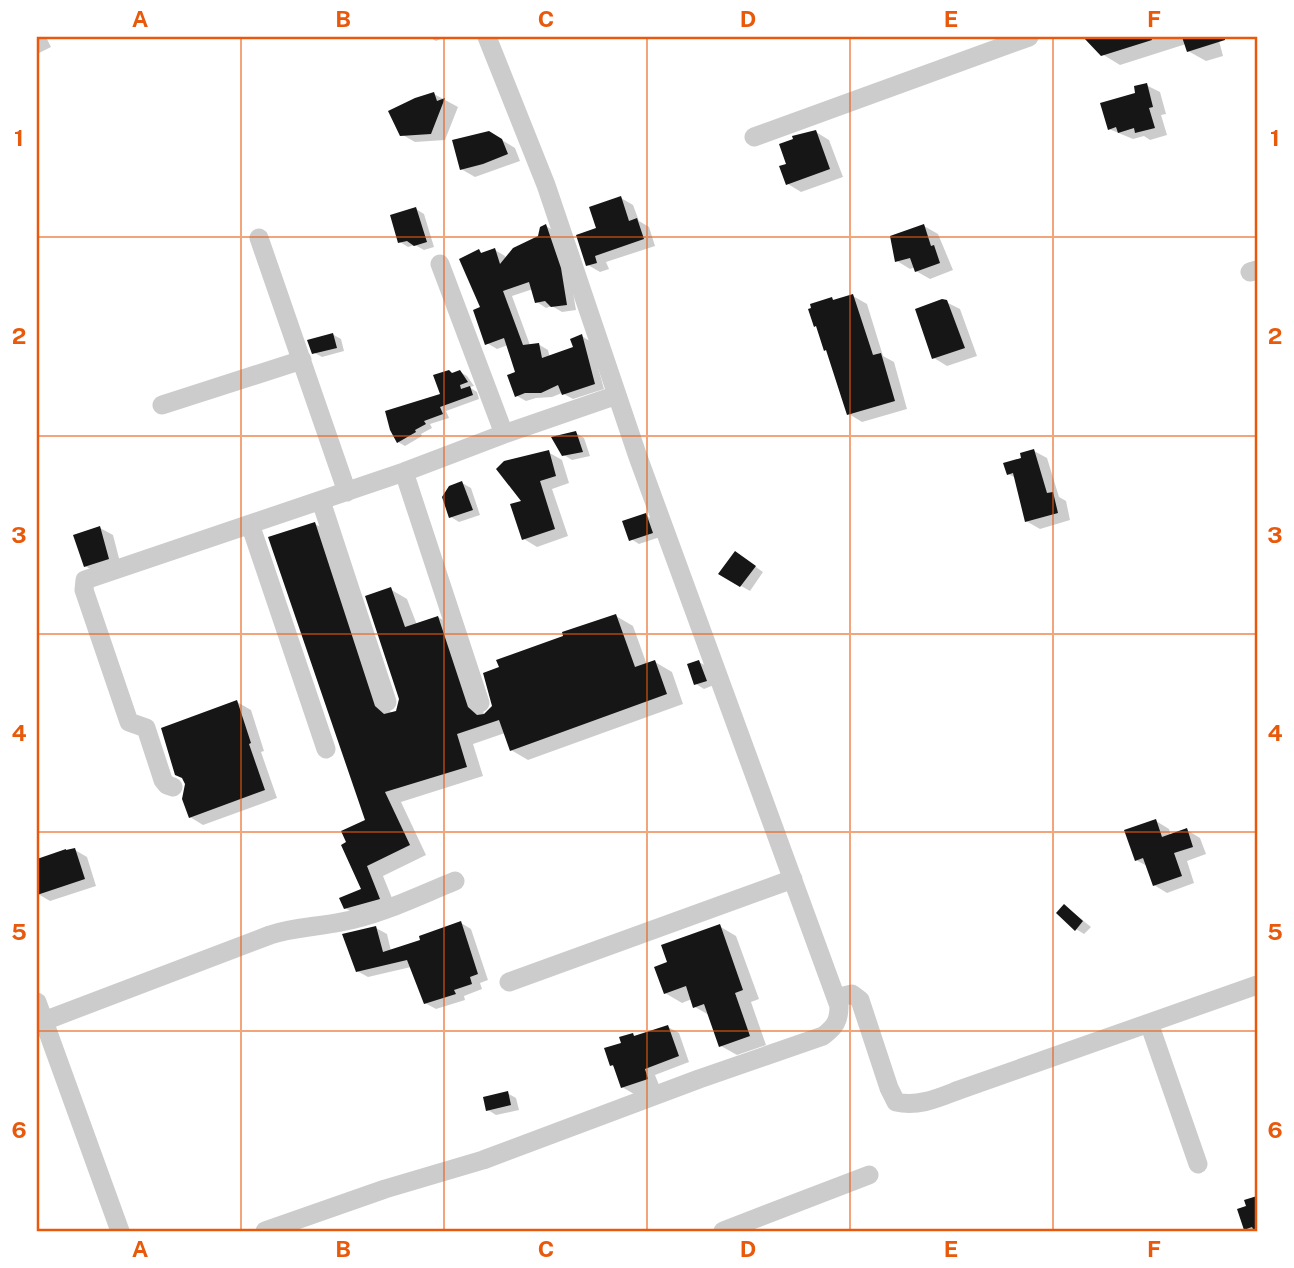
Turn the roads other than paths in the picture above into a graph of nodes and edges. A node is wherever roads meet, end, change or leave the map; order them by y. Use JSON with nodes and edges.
{"nodes":[{"id":1,"x":487,"y":37,"type":"edge"},
{"id":2,"x":1029,"y":37,"type":"edge"},
{"id":3,"x":754,"y":137,"type":"dead end"},
{"id":4,"x":259,"y":238,"type":"dead end"},
{"id":5,"x":440,"y":264,"type":"dead end"},
{"id":6,"x":302,"y":360,"type":"junction"},
{"id":7,"x":617,"y":395,"type":"junction"},
{"id":8,"x":162,"y":405,"type":"dead end"},
{"id":9,"x":504,"y":434,"type":"junction"},
{"id":10,"x":404,"y":472,"type":"junction"},
{"id":11,"x":347,"y":492,"type":"junction"},
{"id":12,"x":321,"y":500,"type":"junction"},
{"id":13,"x":250,"y":524,"type":"junction"},
{"id":14,"x":387,"y":702,"type":"dead end"},
{"id":15,"x":480,"y":703,"type":"dead end"},
{"id":16,"x":326,"y":749,"type":"dead end"},
{"id":17,"x":173,"y":787,"type":"dead end"},
{"id":18,"x":793,"y":879,"type":"junction"},
{"id":19,"x":455,"y":881,"type":"dead end"},
{"id":20,"x":509,"y":982,"type":"dead end"},
{"id":21,"x":1257,"y":985,"type":"edge"},
{"id":22,"x":836,"y":998,"type":"junction"},
{"id":23,"x":37,"y":1002,"type":"edge"},
{"id":24,"x":44,"y":1021,"type":"junction"},
{"id":25,"x":1149,"y":1023,"type":"junction"},
{"id":26,"x":1198,"y":1164,"type":"dead end"},
{"id":27,"x":869,"y":1175,"type":"dead end"},
{"id":28,"x":120,"y":1231,"type":"edge"},
{"id":29,"x":265,"y":1231,"type":"edge"},
{"id":30,"x":723,"y":1231,"type":"edge"}],
"edges":[{"from":1,"to":7,"type":"street"},
{"from":2,"to":3,"type":"street"},
{"from":4,"to":6,"type":"street"},
{"from":5,"to":9,"type":"street"},
{"from":6,"to":8,"type":"street"},
{"from":6,"to":11,"type":"street"},
{"from":7,"to":9,"type":"street"},
{"from":7,"to":18,"type":"street"},
{"from":9,"to":10,"type":"street"},
{"from":10,"to":11,"type":"street"},
{"from":10,"to":15,"type":"street"},
{"from":11,"to":12,"type":"street"},
{"from":12,"to":13,"type":"street"},
{"from":12,"to":14,"type":"street"},
{"from":13,"to":16,"type":"street"},
{"from":13,"to":17,"type":"street"},
{"from":18,"to":20,"type":"street"},
{"from":18,"to":22,"type":"street"},
{"from":19,"to":24,"type":"street"},
{"from":21,"to":25,"type":"street"},
{"from":22,"to":25,"type":"street"},
{"from":22,"to":29,"type":"street"},
{"from":23,"to":24,"type":"street"},
{"from":24,"to":28,"type":"street"},
{"from":25,"to":26,"type":"street"},
{"from":27,"to":30,"type":"street"}]}
